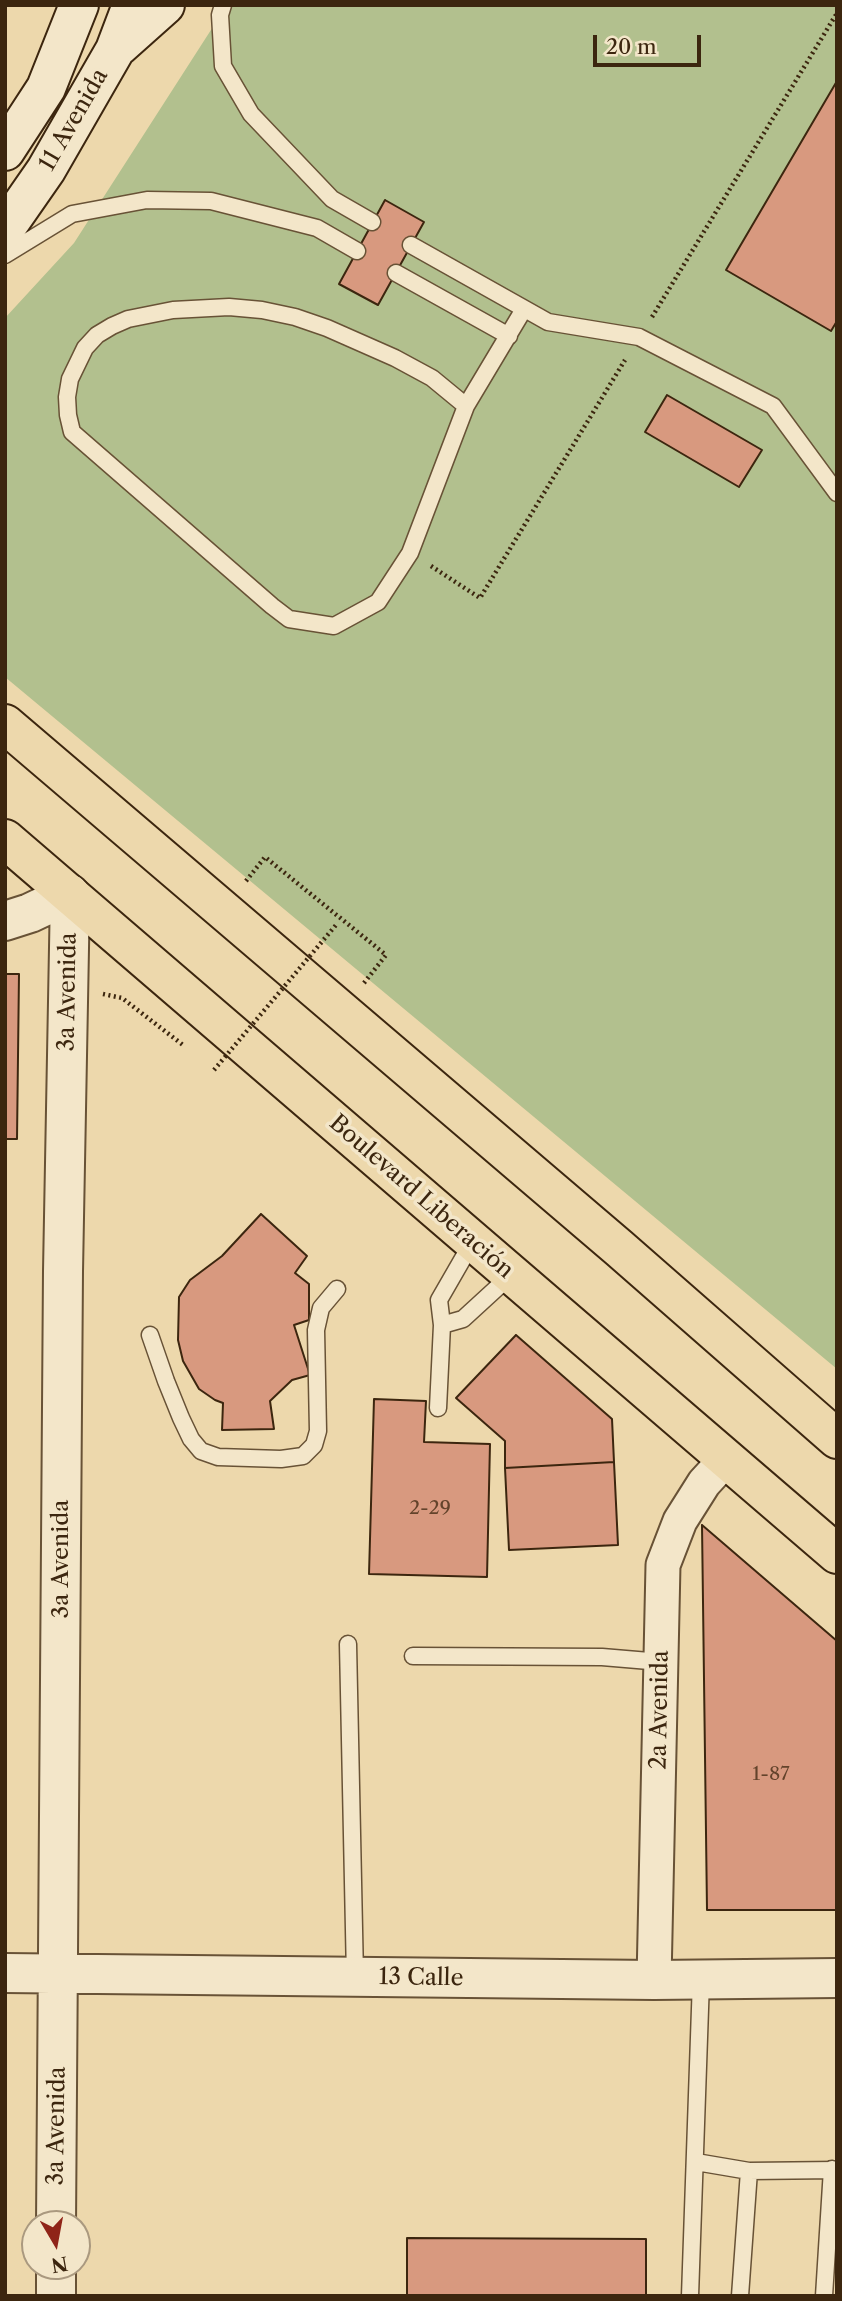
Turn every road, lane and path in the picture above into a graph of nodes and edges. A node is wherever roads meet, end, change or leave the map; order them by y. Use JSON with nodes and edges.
{"nodes":[{"id":1,"x":79,"y":5,"type":"edge"},
{"id":2,"x":132,"y":5,"type":"edge"},
{"id":3,"x":164,"y":5,"type":"edge"},
{"id":4,"x":223,"y":5,"type":"edge"},
{"id":5,"x":837,"y":12,"type":"edge"},
{"id":6,"x":115,"y":50,"type":"junction"},
{"id":7,"x":5,"y":151,"type":"edge"},
{"id":8,"x":372,"y":222,"type":"dead end"},
{"id":9,"x":5,"y":229,"type":"edge"},
{"id":10,"x":411,"y":245,"type":"dead end"},
{"id":11,"x":357,"y":251,"type":"dead end"},
{"id":12,"x":5,"y":255,"type":"edge"},
{"id":13,"x":396,"y":273,"type":"dead end"},
{"id":14,"x":524,"y":309,"type":"junction"},
{"id":15,"x":509,"y":336,"type":"junction"},
{"id":16,"x":639,"y":337,"type":"junction"},
{"id":17,"x":466,"y":406,"type":"junction"},
{"id":18,"x":837,"y":493,"type":"edge"},
{"id":19,"x":410,"y":553,"type":"junction"},
{"id":20,"x":5,"y":724,"type":"edge"},
{"id":21,"x":5,"y":839,"type":"edge"},
{"id":22,"x":265,"y":857,"type":"dead end"},
{"id":23,"x":70,"y":894,"type":"junction"},
{"id":24,"x":5,"y":921,"type":"edge"},
{"id":25,"x":338,"y":922,"type":"junction"},
{"id":26,"x":386,"y":956,"type":"dead end"},
{"id":27,"x":122,"y":998,"type":"dead end"},
{"id":28,"x":183,"y":1046,"type":"dead end"},
{"id":29,"x":204,"y":1062,"type":"dead end"},
{"id":30,"x":473,"y":1241,"type":"junction"},
{"id":31,"x":511,"y":1275,"type":"junction"},
{"id":32,"x":337,"y":1289,"type":"dead end"},
{"id":33,"x":442,"y":1325,"type":"junction"},
{"id":34,"x":150,"y":1335,"type":"dead end"},
{"id":35,"x":438,"y":1408,"type":"dead end"},
{"id":36,"x":837,"y":1439,"type":"edge"},
{"id":37,"x":726,"y":1459,"type":"junction"},
{"id":38,"x":837,"y":1554,"type":"edge"},
{"id":39,"x":348,"y":1644,"type":"dead end"},
{"id":40,"x":413,"y":1656,"type":"dead end"},
{"id":41,"x":661,"y":1662,"type":"junction"},
{"id":42,"x":5,"y":1973,"type":"edge"},
{"id":43,"x":59,"y":1974,"type":"junction"},
{"id":44,"x":355,"y":1977,"type":"junction"},
{"id":45,"x":837,"y":1978,"type":"edge"},
{"id":46,"x":654,"y":1980,"type":"junction"},
{"id":47,"x":701,"y":1980,"type":"junction"},
{"id":48,"x":696,"y":2162,"type":"junction"},
{"id":49,"x":834,"y":2170,"type":"edge"},
{"id":50,"x":749,"y":2171,"type":"junction"},
{"id":51,"x":57,"y":2210,"type":"edge"},
{"id":52,"x":690,"y":2296,"type":"edge"},
{"id":53,"x":740,"y":2296,"type":"edge"},
{"id":54,"x":824,"y":2296,"type":"edge"}],
"edges":[{"from":1,"to":7,"type":"street","name":"11 Avenida"},
{"from":2,"to":6,"type":"street","name":"11 Avenida"},
{"from":3,"to":6,"type":"street"},
{"from":4,"to":8,"type":"lane"},
{"from":5,"to":16,"type":"path"},
{"from":6,"to":9,"type":"street","name":"11 Avenida"},
{"from":10,"to":14,"type":"lane"},
{"from":11,"to":12,"type":"lane"},
{"from":13,"to":15,"type":"lane"},
{"from":14,"to":15,"type":"lane"},
{"from":14,"to":16,"type":"lane"},
{"from":15,"to":17,"type":"lane"},
{"from":16,"to":18,"type":"lane"},
{"from":16,"to":19,"type":"path"},
{"from":17,"to":19,"type":"lane"},
{"from":17,"to":19,"type":"lane"},
{"from":20,"to":36,"type":"highway"},
{"from":21,"to":23,"type":"highway","name":"Boulevard Liberación"},
{"from":22,"to":25,"type":"path"},
{"from":23,"to":24,"type":"street"},
{"from":23,"to":30,"type":"highway","name":"Boulevard Liberación"},
{"from":23,"to":43,"type":"street","name":"3a Avenida"},
{"from":25,"to":26,"type":"path"},
{"from":25,"to":29,"type":"path","bridge":true},
{"from":27,"to":28,"type":"path"},
{"from":30,"to":31,"type":"highway","name":"Boulevard Liberación"},
{"from":30,"to":33,"type":"lane"},
{"from":31,"to":33,"type":"lane"},
{"from":31,"to":37,"type":"highway","name":"Boulevard Liberación"},
{"from":32,"to":34,"type":"lane"},
{"from":33,"to":35,"type":"lane"},
{"from":37,"to":38,"type":"highway","name":"Boulevard Liberación"},
{"from":37,"to":41,"type":"street","name":"2a Avenida"},
{"from":39,"to":44,"type":"lane"},
{"from":40,"to":41,"type":"lane"},
{"from":41,"to":46,"type":"street","name":"2a Avenida"},
{"from":42,"to":43,"type":"street","name":"13 Calle"},
{"from":43,"to":44,"type":"street","name":"13 Calle"},
{"from":43,"to":51,"type":"street","name":"3a Avenida"},
{"from":44,"to":46,"type":"street","name":"13 Calle"},
{"from":45,"to":47,"type":"street","name":"13 Calle"},
{"from":46,"to":47,"type":"street","name":"13 Calle"},
{"from":47,"to":48,"type":"lane"},
{"from":48,"to":50,"type":"lane"},
{"from":48,"to":52,"type":"lane"},
{"from":49,"to":50,"type":"lane"},
{"from":49,"to":54,"type":"lane"},
{"from":50,"to":53,"type":"lane"}]}
